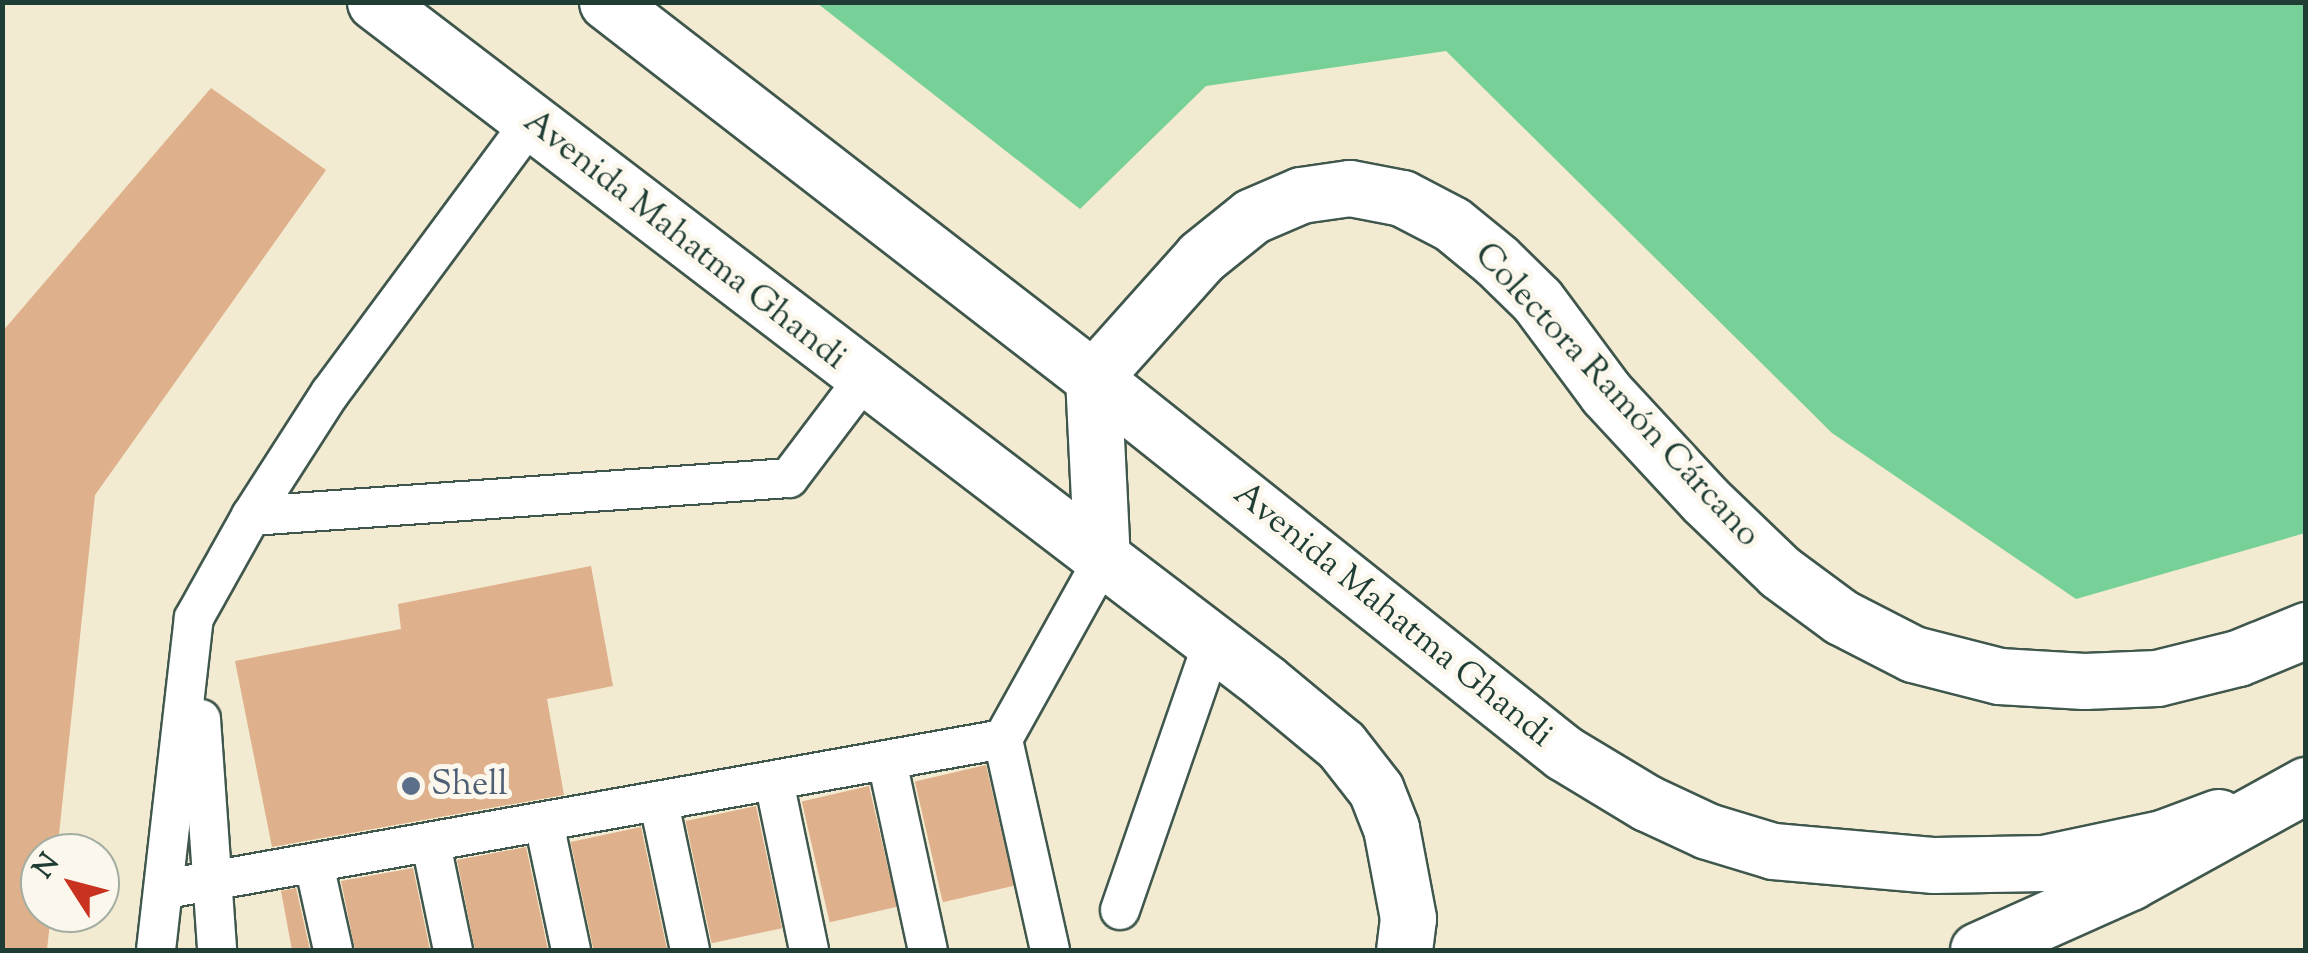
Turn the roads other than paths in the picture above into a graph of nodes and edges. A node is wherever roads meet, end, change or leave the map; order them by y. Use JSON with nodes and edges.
{"nodes":[{"id":1,"x":374,"y":2,"type":"edge"},
{"id":2,"x":607,"y":2,"type":"edge"},
{"id":3,"x":530,"y":123,"type":"junction"},
{"id":4,"x":1093,"y":378,"type":"junction"},
{"id":5,"x":863,"y":380,"type":"junction"},
{"id":6,"x":252,"y":516,"type":"junction"},
{"id":7,"x":1102,"y":561,"type":"junction"},
{"id":8,"x":194,"y":618,"type":"junction"},
{"id":9,"x":2306,"y":630,"type":"edge"},
{"id":10,"x":1212,"y":645,"type":"junction"},
{"id":11,"x":1003,"y":739,"type":"junction"},
{"id":12,"x":887,"y":760,"type":"junction"},
{"id":13,"x":774,"y":781,"type":"junction"},
{"id":14,"x":2306,"y":784,"type":"edge"},
{"id":15,"x":659,"y":802,"type":"junction"},
{"id":16,"x":544,"y":823,"type":"junction"},
{"id":17,"x":431,"y":844,"type":"junction"},
{"id":18,"x":314,"y":864,"type":"junction"},
{"id":19,"x":212,"y":882,"type":"junction"},
{"id":20,"x":166,"y":890,"type":"junction"},
{"id":21,"x":1120,"y":910,"type":"dead end"},
{"id":22,"x":156,"y":950,"type":"edge"},
{"id":23,"x":218,"y":950,"type":"edge"},
{"id":24,"x":334,"y":950,"type":"edge"},
{"id":25,"x":453,"y":950,"type":"edge"},
{"id":26,"x":571,"y":950,"type":"edge"},
{"id":27,"x":690,"y":950,"type":"edge"},
{"id":28,"x":809,"y":950,"type":"edge"},
{"id":29,"x":928,"y":950,"type":"edge"},
{"id":30,"x":1050,"y":950,"type":"edge"},
{"id":31,"x":1404,"y":950,"type":"edge"},
{"id":32,"x":1978,"y":950,"type":"edge"}],
"edges":[{"from":1,"to":3,"type":"main road","name":"Avenida Mahatma Ghandi"},
{"from":2,"to":4,"type":"main road","name":"Avenida Mahatma Ghandi"},
{"from":3,"to":5,"type":"main road","name":"Avenida Mahatma Ghandi"},
{"from":3,"to":6,"type":"lane"},
{"from":4,"to":7,"type":"main road"},
{"from":4,"to":9,"type":"main road","name":"Colectora Ramón Cárcano"},
{"from":4,"to":14,"type":"main road","name":"Avenida Mahatma Ghandi"},
{"from":5,"to":6,"type":"lane"},
{"from":5,"to":7,"type":"main road","name":"Avenida Mahatma Ghandi"},
{"from":6,"to":8,"type":"lane"},
{"from":7,"to":10,"type":"main road","name":"Avenida Mahatma Ghandi"},
{"from":7,"to":11,"type":"lane"},
{"from":8,"to":19,"type":"lane"},
{"from":8,"to":20,"type":"lane"},
{"from":10,"to":21,"type":"lane"},
{"from":10,"to":31,"type":"main road","name":"Avenida Mahatma Ghandi"},
{"from":11,"to":12,"type":"lane"},
{"from":11,"to":30,"type":"lane"},
{"from":12,"to":13,"type":"lane"},
{"from":12,"to":29,"type":"lane"},
{"from":13,"to":15,"type":"lane"},
{"from":13,"to":28,"type":"lane"},
{"from":14,"to":32,"type":"main road"},
{"from":15,"to":16,"type":"lane"},
{"from":15,"to":27,"type":"lane"},
{"from":16,"to":17,"type":"lane"},
{"from":16,"to":26,"type":"lane"},
{"from":17,"to":18,"type":"lane"},
{"from":17,"to":25,"type":"lane"},
{"from":18,"to":19,"type":"lane"},
{"from":18,"to":24,"type":"lane"},
{"from":19,"to":20,"type":"lane"},
{"from":19,"to":23,"type":"lane"},
{"from":20,"to":22,"type":"lane"}]}
